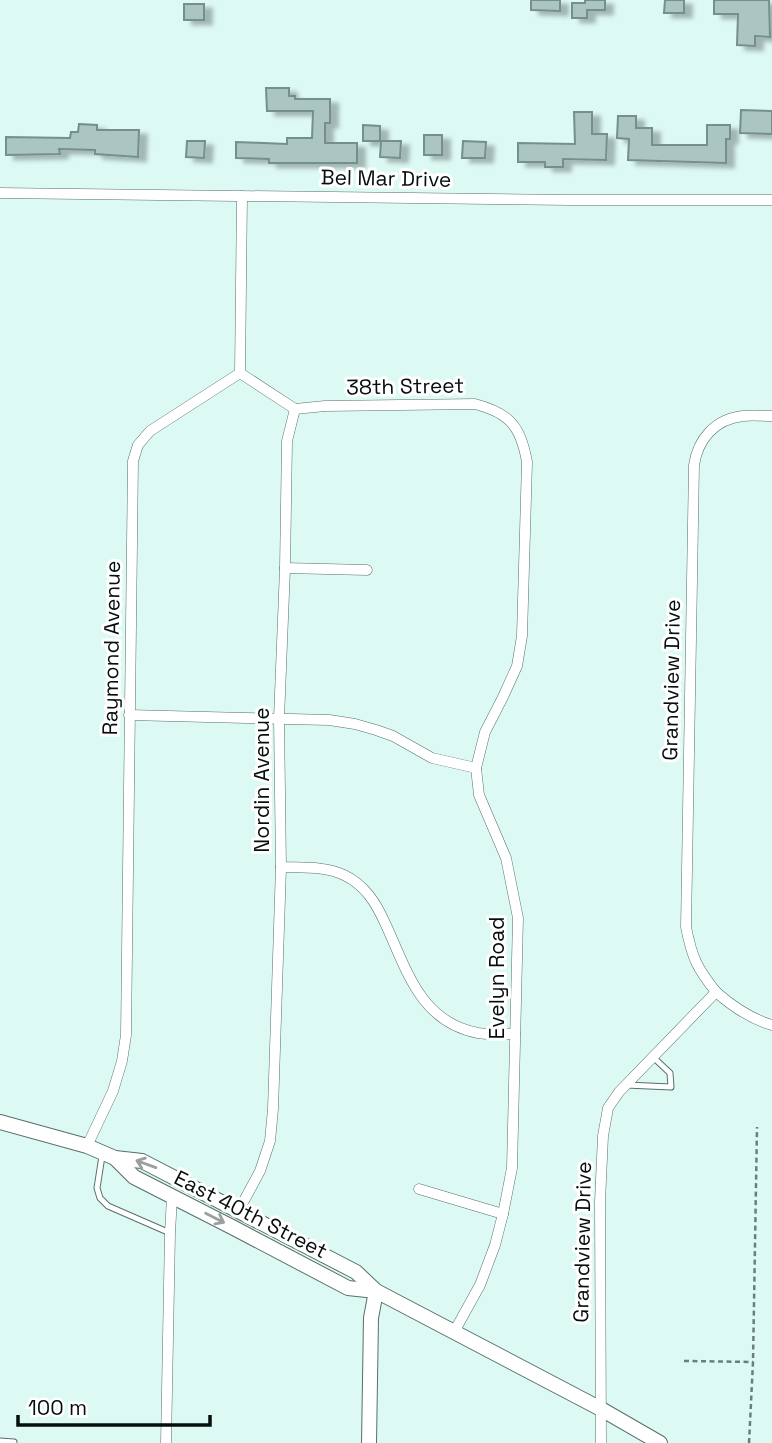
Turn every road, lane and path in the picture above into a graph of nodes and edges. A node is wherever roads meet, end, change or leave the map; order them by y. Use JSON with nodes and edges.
{"nodes":[{"id":1,"x":0,"y":193,"type":"edge"},
{"id":2,"x":243,"y":196,"type":"junction"},
{"id":3,"x":772,"y":200,"type":"edge"},
{"id":4,"x":240,"y":373,"type":"junction"},
{"id":5,"x":295,"y":410,"type":"junction"},
{"id":6,"x":772,"y":416,"type":"edge"},
{"id":7,"x":511,"y":422,"type":"joint"},
{"id":8,"x":285,"y":568,"type":"junction"},
{"id":9,"x":367,"y":570,"type":"dead end"},
{"id":10,"x":129,"y":715,"type":"junction"},
{"id":11,"x":279,"y":719,"type":"junction"},
{"id":12,"x":476,"y":768,"type":"junction"},
{"id":13,"x":281,"y":867,"type":"junction"},
{"id":14,"x":716,"y":992,"type":"junction"},
{"id":15,"x":772,"y":1025,"type":"edge"},
{"id":16,"x":515,"y":1034,"type":"junction"},
{"id":17,"x":653,"y":1056,"type":"junction"},
{"id":18,"x":626,"y":1085,"type":"junction"},
{"id":19,"x":0,"y":1122,"type":"edge"},
{"id":20,"x":757,"y":1127,"type":"dead end"},
{"id":21,"x":87,"y":1146,"type":"junction"},
{"id":22,"x":109,"y":1155,"type":"junction"},
{"id":23,"x":419,"y":1189,"type":"dead end"},
{"id":24,"x":172,"y":1196,"type":"junction"},
{"id":25,"x":239,"y":1210,"type":"junction"},
{"id":26,"x":503,"y":1214,"type":"junction"},
{"id":27,"x":170,"y":1233,"type":"junction"},
{"id":28,"x":376,"y":1291,"type":"junction"},
{"id":29,"x":454,"y":1332,"type":"junction"},
{"id":30,"x":684,"y":1361,"type":"dead end"},
{"id":31,"x":753,"y":1362,"type":"junction"},
{"id":32,"x":601,"y":1409,"type":"junction"},
{"id":33,"x":0,"y":1441,"type":"edge"},
{"id":34,"x":13,"y":1443,"type":"edge"},
{"id":35,"x":166,"y":1443,"type":"edge"},
{"id":36,"x":369,"y":1443,"type":"edge"},
{"id":37,"x":601,"y":1443,"type":"edge"},
{"id":38,"x":660,"y":1443,"type":"edge"},
{"id":39,"x":749,"y":1443,"type":"edge"}],
"edges":[{"from":1,"to":2,"type":"street","name":"Bel Mar Drive"},
{"from":2,"to":3,"type":"street","name":"Bel Mar Drive"},
{"from":2,"to":4,"type":"street"},
{"from":4,"to":5,"type":"street"},
{"from":4,"to":10,"type":"street","name":"Raymond Avenue"},
{"from":5,"to":7,"type":"street","name":"38th Street"},
{"from":5,"to":8,"type":"street","name":"Nordin Avenue"},
{"from":6,"to":14,"type":"street","name":"Grandview Drive"},
{"from":7,"to":12,"type":"street","name":"Evelyn Road"},
{"from":8,"to":9,"type":"street"},
{"from":8,"to":11,"type":"street","name":"Nordin Avenue"},
{"from":10,"to":11,"type":"street"},
{"from":10,"to":21,"type":"street","name":"Raymond Avenue"},
{"from":11,"to":12,"type":"street"},
{"from":11,"to":13,"type":"street","name":"Nordin Avenue"},
{"from":12,"to":16,"type":"street","name":"Evelyn Road"},
{"from":13,"to":16,"type":"street"},
{"from":13,"to":25,"type":"street","name":"Nordin Avenue"},
{"from":14,"to":15,"type":"street","name":"Grandview Drive"},
{"from":14,"to":17,"type":"street","name":"Grandview Drive"},
{"from":16,"to":26,"type":"street","name":"Evelyn Road"},
{"from":17,"to":18,"type":"street","name":"Grandview Drive"},
{"from":17,"to":18,"type":"lane"},
{"from":18,"to":32,"type":"street","name":"Grandview Drive"},
{"from":19,"to":21,"type":"main road","name":"East 40th Street"},
{"from":20,"to":31,"type":"path"},
{"from":21,"to":22,"type":"main road","name":"East 40th Street"},
{"from":22,"to":24,"type":"main road","name":"East 40th Street"},
{"from":25,"to":22,"type":"main road","name":"East 40th Street","one_way":true},
{"from":22,"to":27,"type":"lane"},
{"from":23,"to":26,"type":"street"},
{"from":24,"to":27,"type":"street"},
{"from":24,"to":28,"type":"main road","name":"East 40th Street","one_way":true},
{"from":25,"to":28,"type":"main road","name":"East 40th Street"},
{"from":26,"to":29,"type":"street","name":"Evelyn Road"},
{"from":27,"to":35,"type":"street"},
{"from":28,"to":29,"type":"main road","name":"East 40th Street"},
{"from":28,"to":36,"type":"main road"},
{"from":29,"to":32,"type":"main road","name":"East 40th Street"},
{"from":30,"to":31,"type":"path"},
{"from":31,"to":39,"type":"path"},
{"from":32,"to":37,"type":"street","name":"Grandview Drive"},
{"from":32,"to":38,"type":"main road","name":"East 40th Street"},
{"from":33,"to":34,"type":"lane"}]}
